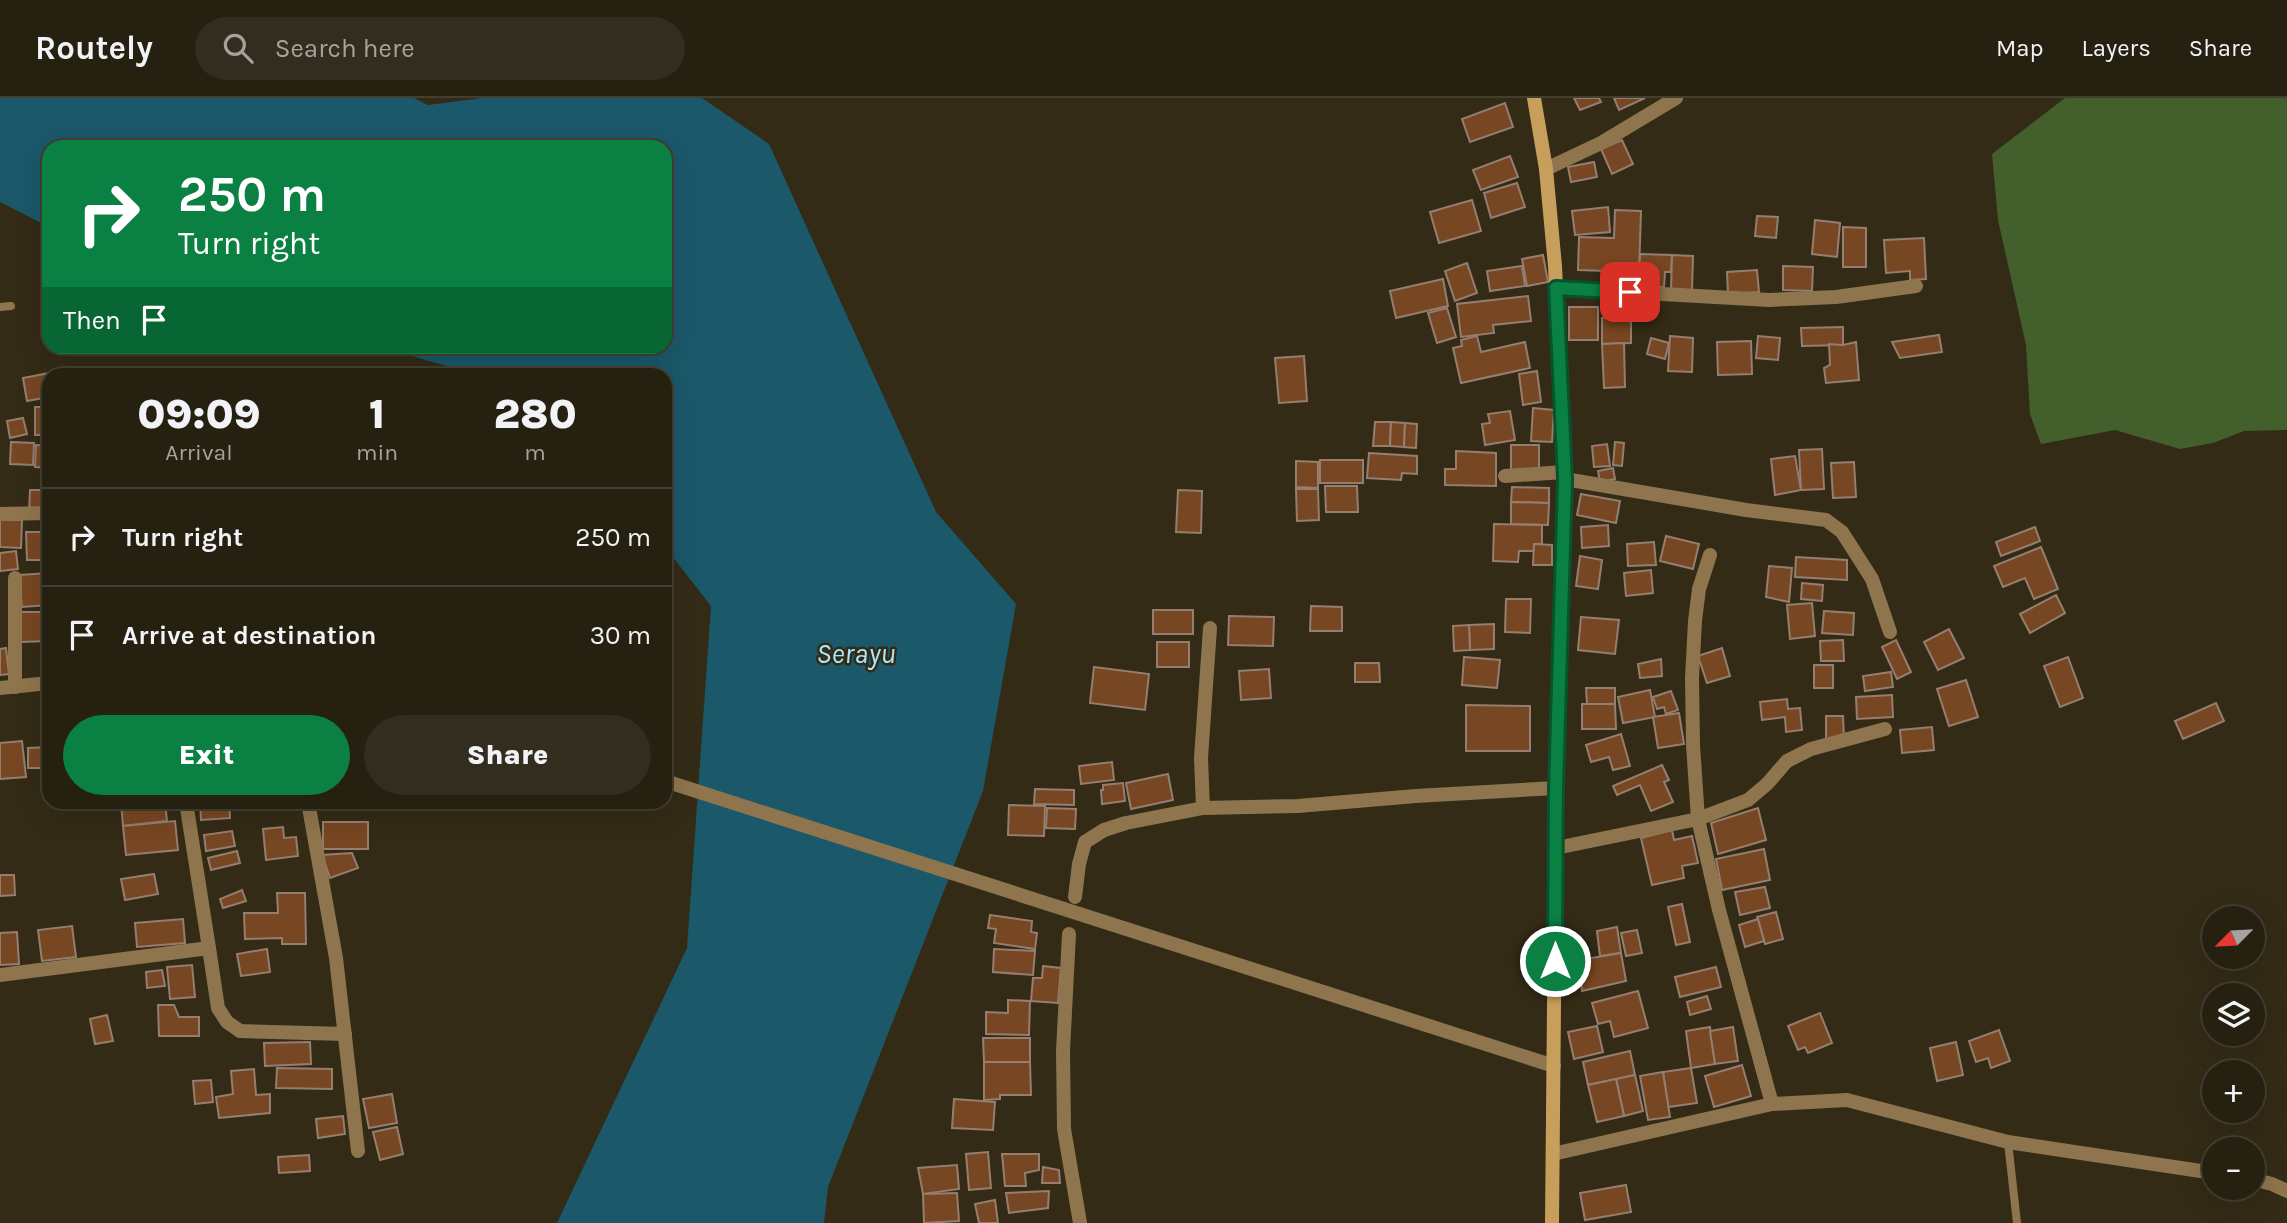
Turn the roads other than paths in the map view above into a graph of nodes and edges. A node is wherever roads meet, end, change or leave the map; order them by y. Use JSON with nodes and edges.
{"nodes":[{"id":1,"x":1534,"y":98,"type":"edge"},
{"id":2,"x":1676,"y":98,"type":"edge"},
{"id":3,"x":1546,"y":169,"type":"junction"},
{"id":4,"x":1916,"y":286,"type":"dead end"},
{"id":5,"x":1556,"y":288,"type":"junction"},
{"id":6,"x":11,"y":306,"type":"dead end"},
{"id":7,"x":0,"y":307,"type":"edge"},
{"id":8,"x":1564,"y":475,"type":"junction"},
{"id":9,"x":1505,"y":476,"type":"dead end"},
{"id":10,"x":0,"y":513,"type":"edge"},
{"id":11,"x":42,"y":513,"type":"edge"},
{"id":12,"x":1710,"y":555,"type":"dead end"},
{"id":13,"x":15,"y":578,"type":"dead end"},
{"id":14,"x":1210,"y":628,"type":"dead end"},
{"id":15,"x":1890,"y":632,"type":"dead end"},
{"id":16,"x":42,"y":684,"type":"edge"},
{"id":17,"x":7,"y":687,"type":"edge"},
{"id":18,"x":1885,"y":729,"type":"dead end"},
{"id":19,"x":672,"y":783,"type":"edge"},
{"id":20,"x":1556,"y":788,"type":"junction"},
{"id":21,"x":1203,"y":808,"type":"junction"},
{"id":22,"x":187,"y":809,"type":"edge"},
{"id":23,"x":309,"y":809,"type":"edge"},
{"id":24,"x":1698,"y":819,"type":"junction"},
{"id":25,"x":1556,"y":848,"type":"junction"},
{"id":26,"x":1075,"y":897,"type":"dead end"},
{"id":27,"x":1069,"y":934,"type":"dead end"},
{"id":28,"x":209,"y":948,"type":"junction"},
{"id":29,"x":0,"y":975,"type":"edge"},
{"id":30,"x":345,"y":1034,"type":"junction"},
{"id":31,"x":1554,"y":1066,"type":"junction"},
{"id":32,"x":1772,"y":1104,"type":"junction"},
{"id":33,"x":2008,"y":1142,"type":"junction"},
{"id":34,"x":358,"y":1151,"type":"dead end"},
{"id":35,"x":1553,"y":1154,"type":"junction"},
{"id":36,"x":2202,"y":1171,"type":"edge"},
{"id":37,"x":2265,"y":1182,"type":"edge"},
{"id":38,"x":2287,"y":1191,"type":"edge"},
{"id":39,"x":1080,"y":1223,"type":"edge"},
{"id":40,"x":1552,"y":1223,"type":"edge"},
{"id":41,"x":2017,"y":1223,"type":"edge"}],
"edges":[{"from":1,"to":3,"type":"main road"},
{"from":2,"to":3,"type":"street"},
{"from":3,"to":5,"type":"main road"},
{"from":4,"to":5,"type":"street"},
{"from":5,"to":8,"type":"main road"},
{"from":6,"to":7,"type":"lane"},
{"from":8,"to":9,"type":"street"},
{"from":8,"to":15,"type":"street"},
{"from":8,"to":20,"type":"main road"},
{"from":10,"to":11,"type":"street"},
{"from":12,"to":24,"type":"street"},
{"from":13,"to":17,"type":"street"},
{"from":14,"to":21,"type":"street"},
{"from":16,"to":17,"type":"street"},
{"from":18,"to":24,"type":"street"},
{"from":19,"to":31,"type":"street"},
{"from":20,"to":21,"type":"street"},
{"from":20,"to":25,"type":"main road"},
{"from":21,"to":26,"type":"street"},
{"from":22,"to":28,"type":"street"},
{"from":23,"to":30,"type":"street"},
{"from":24,"to":25,"type":"street"},
{"from":24,"to":32,"type":"street"},
{"from":25,"to":31,"type":"main road"},
{"from":27,"to":39,"type":"street"},
{"from":28,"to":29,"type":"street"},
{"from":28,"to":30,"type":"street"},
{"from":30,"to":34,"type":"street"},
{"from":31,"to":35,"type":"main road"},
{"from":32,"to":33,"type":"street"},
{"from":32,"to":35,"type":"street"},
{"from":33,"to":36,"type":"street"},
{"from":33,"to":41,"type":"lane"},
{"from":35,"to":40,"type":"main road"},
{"from":37,"to":38,"type":"street"}]}
